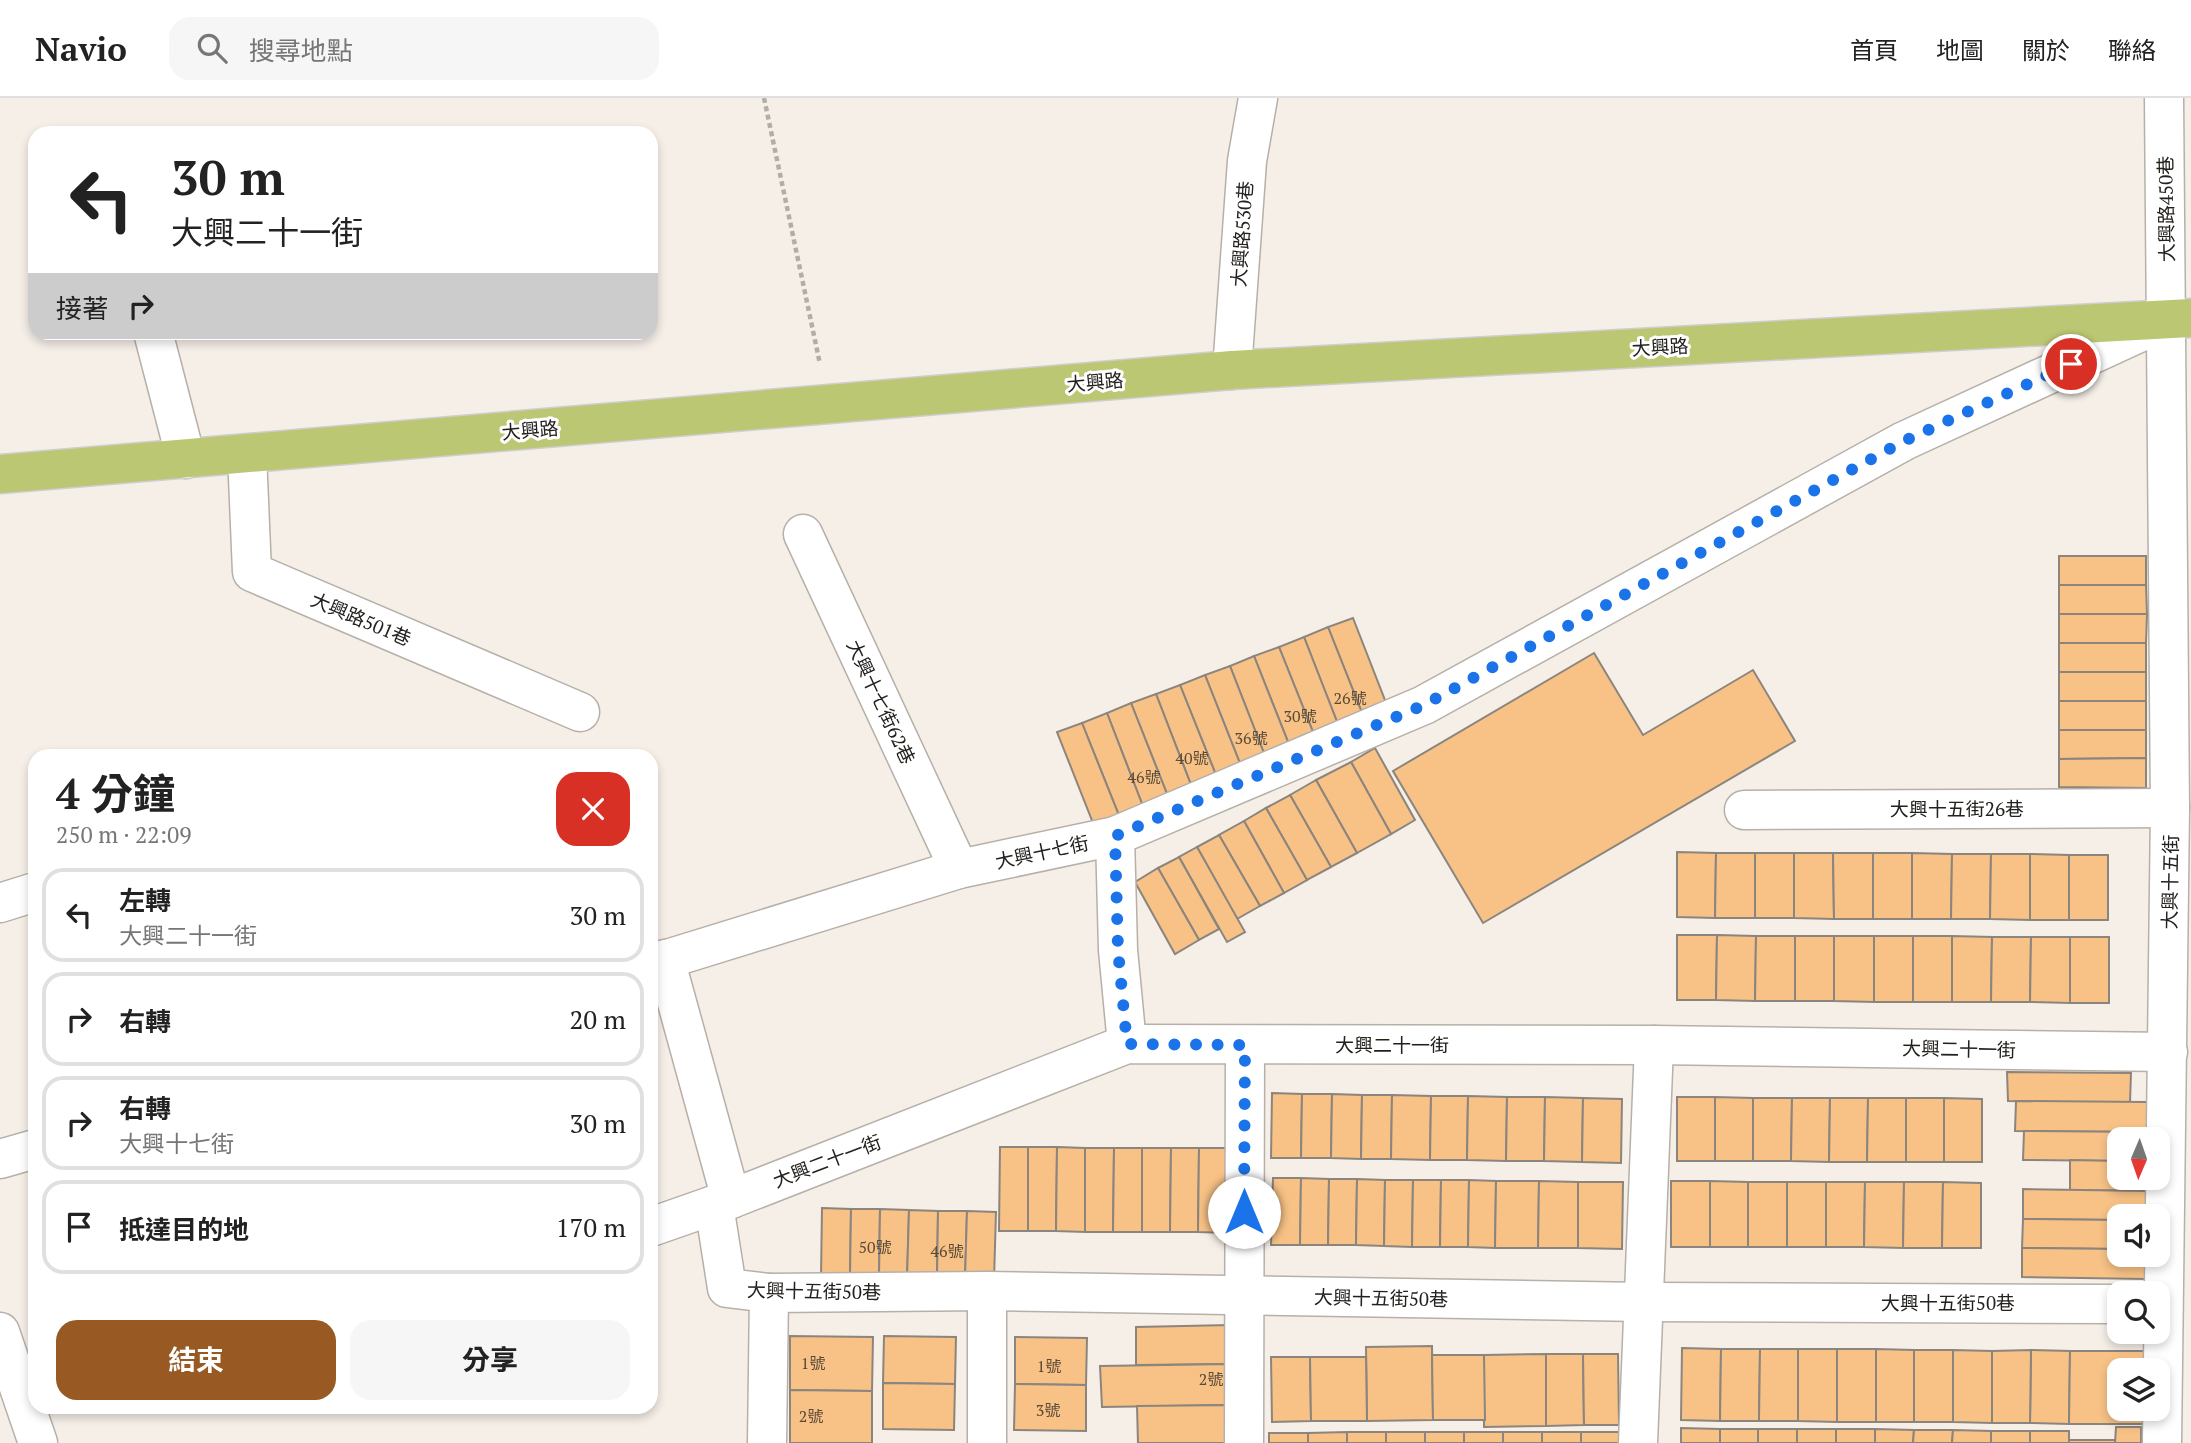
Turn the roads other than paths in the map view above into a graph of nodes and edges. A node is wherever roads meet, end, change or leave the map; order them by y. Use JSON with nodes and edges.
{"nodes":[{"id":1,"x":1258,"y":98,"type":"edge"},
{"id":2,"x":2164,"y":98,"type":"edge"},
{"id":3,"x":2179,"y":319,"type":"edge"},
{"id":4,"x":155,"y":340,"type":"edge"},
{"id":5,"x":1232,"y":370,"type":"junction"},
{"id":6,"x":247,"y":454,"type":"junction"},
{"id":7,"x":186,"y":459,"type":"junction"},
{"id":8,"x":0,"y":474,"type":"edge"},
{"id":9,"x":803,"y":534,"type":"dead end"},
{"id":10,"x":580,"y":712,"type":"dead end"},
{"id":11,"x":2171,"y":808,"type":"junction"},
{"id":12,"x":1744,"y":810,"type":"dead end"},
{"id":13,"x":1115,"y":836,"type":"junction"},
{"id":14,"x":959,"y":869,"type":"junction"},
{"id":15,"x":28,"y":894,"type":"edge"},
{"id":16,"x":0,"y":903,"type":"edge"},
{"id":17,"x":658,"y":962,"type":"edge"},
{"id":18,"x":1127,"y":1044,"type":"junction"},
{"id":19,"x":1245,"y":1045,"type":"junction"},
{"id":20,"x":1654,"y":1045,"type":"junction"},
{"id":21,"x":2168,"y":1052,"type":"junction"},
{"id":22,"x":28,"y":1151,"type":"edge"},
{"id":23,"x":0,"y":1159,"type":"edge"},
{"id":24,"x":723,"y":1202,"type":"junction"},
{"id":25,"x":658,"y":1225,"type":"edge"},
{"id":26,"x":2162,"y":1281,"type":"edge"},
{"id":27,"x":987,"y":1291,"type":"junction"},
{"id":28,"x":769,"y":1293,"type":"junction"},
{"id":29,"x":1244,"y":1295,"type":"junction"},
{"id":30,"x":1643,"y":1302,"type":"junction"},
{"id":31,"x":2107,"y":1304,"type":"edge"},
{"id":32,"x":0,"y":1332,"type":"edge"},
{"id":33,"x":2161,"y":1344,"type":"edge"},
{"id":34,"x":16,"y":1370,"type":"edge"},
{"id":35,"x":28,"y":1410,"type":"edge"},
{"id":36,"x":29,"y":1414,"type":"edge"},
{"id":37,"x":38,"y":1443,"type":"edge"},
{"id":38,"x":767,"y":1443,"type":"edge"},
{"id":39,"x":987,"y":1443,"type":"edge"},
{"id":40,"x":1244,"y":1443,"type":"edge"},
{"id":41,"x":1638,"y":1443,"type":"edge"},
{"id":42,"x":2162,"y":1443,"type":"edge"}],
"edges":[{"from":1,"to":5,"type":"street","name":"大興路530巷"},
{"from":2,"to":3,"type":"street","name":"大興路450巷"},
{"from":3,"to":5,"type":"main road","name":"大興路"},
{"from":3,"to":11,"type":"street","name":"大興十五街"},
{"from":3,"to":13,"type":"street","name":"大興十七街"},
{"from":4,"to":7,"type":"street"},
{"from":5,"to":6,"type":"main road","name":"大興路"},
{"from":6,"to":7,"type":"main road","name":"大興路"},
{"from":6,"to":10,"type":"street","name":"大興路501巷"},
{"from":7,"to":8,"type":"main road","name":"大興路"},
{"from":9,"to":14,"type":"street","name":"大興十七街62巷"},
{"from":11,"to":12,"type":"street","name":"大興十五街26巷"},
{"from":11,"to":21,"type":"street","name":"大興十五街"},
{"from":13,"to":14,"type":"street","name":"大興十七街"},
{"from":13,"to":18,"type":"street"},
{"from":14,"to":17,"type":"street","name":"大興十七街"},
{"from":15,"to":16,"type":"street"},
{"from":17,"to":24,"type":"street"},
{"from":18,"to":19,"type":"street","name":"大興二十一街"},
{"from":18,"to":24,"type":"street","name":"大興二十一街"},
{"from":19,"to":20,"type":"street","name":"大興二十一街"},
{"from":19,"to":29,"type":"street"},
{"from":20,"to":21,"type":"street","name":"大興二十一街"},
{"from":20,"to":30,"type":"street"},
{"from":21,"to":26,"type":"street","name":"大興十五街"},
{"from":22,"to":23,"type":"street"},
{"from":24,"to":25,"type":"street","name":"大興二十一街"},
{"from":24,"to":28,"type":"street","name":"大興十五街50巷"},
{"from":27,"to":28,"type":"street","name":"大興十五街50巷"},
{"from":27,"to":29,"type":"street","name":"大興十五街50巷"},
{"from":27,"to":39,"type":"street"},
{"from":28,"to":38,"type":"street"},
{"from":29,"to":30,"type":"street","name":"大興十五街50巷"},
{"from":29,"to":40,"type":"street"},
{"from":30,"to":31,"type":"street","name":"大興十五街50巷"},
{"from":30,"to":41,"type":"street"},
{"from":32,"to":34,"type":"street"},
{"from":33,"to":42,"type":"street","name":"大興十五街"},
{"from":34,"to":35,"type":"street"},
{"from":36,"to":37,"type":"street"}]}
